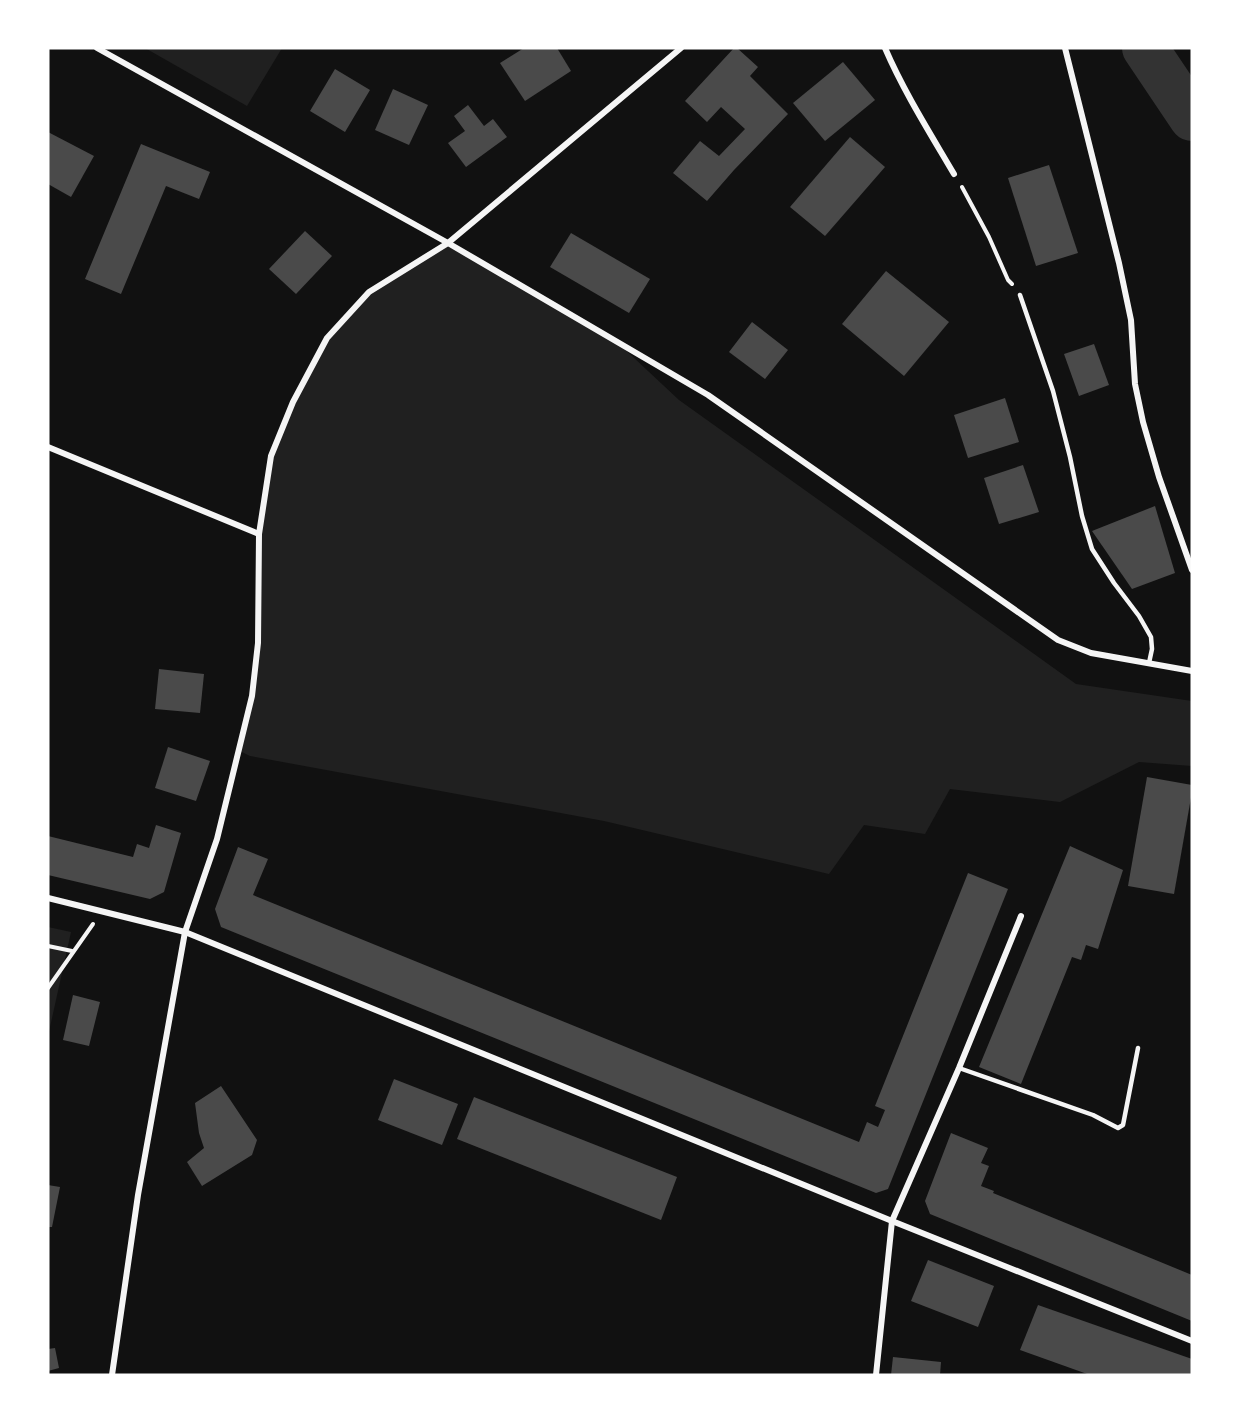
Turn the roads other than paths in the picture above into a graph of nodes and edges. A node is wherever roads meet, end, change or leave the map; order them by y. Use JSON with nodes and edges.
{"nodes":[{"id":1,"x":98,"y":48,"type":"edge"},
{"id":2,"x":681,"y":48,"type":"edge"},
{"id":3,"x":885,"y":48,"type":"edge"},
{"id":4,"x":1065,"y":48,"type":"edge"},
{"id":5,"x":954,"y":174,"type":"road end"},
{"id":6,"x":448,"y":243,"type":"junction"},
{"id":7,"x":1020,"y":295,"type":"road end"},
{"id":8,"x":48,"y":447,"type":"edge"},
{"id":9,"x":259,"y":534,"type":"junction"},
{"id":10,"x":1192,"y":570,"type":"edge"},
{"id":11,"x":1149,"y":663,"type":"junction"},
{"id":12,"x":1192,"y":671,"type":"edge"},
{"id":13,"x":48,"y":898,"type":"edge"},
{"id":14,"x":1021,"y":916,"type":"dead end"},
{"id":15,"x":185,"y":932,"type":"junction"},
{"id":16,"x":1138,"y":1048,"type":"dead end"},
{"id":17,"x":959,"y":1068,"type":"junction"},
{"id":18,"x":892,"y":1221,"type":"junction"},
{"id":19,"x":1192,"y":1341,"type":"edge"},
{"id":20,"x":112,"y":1375,"type":"edge"},
{"id":21,"x":876,"y":1375,"type":"edge"}],
"edges":[{"from":1,"to":6,"type":"street"},
{"from":2,"to":6,"type":"street"},
{"from":3,"to":5,"type":"street"},
{"from":4,"to":10,"type":"street"},
{"from":6,"to":9,"type":"street"},
{"from":6,"to":11,"type":"street"},
{"from":7,"to":11,"type":"lane"},
{"from":8,"to":9,"type":"street"},
{"from":9,"to":15,"type":"street"},
{"from":11,"to":12,"type":"street"},
{"from":13,"to":15,"type":"street"},
{"from":14,"to":17,"type":"street"},
{"from":15,"to":18,"type":"street"},
{"from":15,"to":20,"type":"street"},
{"from":16,"to":17,"type":"lane"},
{"from":17,"to":18,"type":"street"},
{"from":18,"to":19,"type":"street"},
{"from":18,"to":21,"type":"street"}]}
